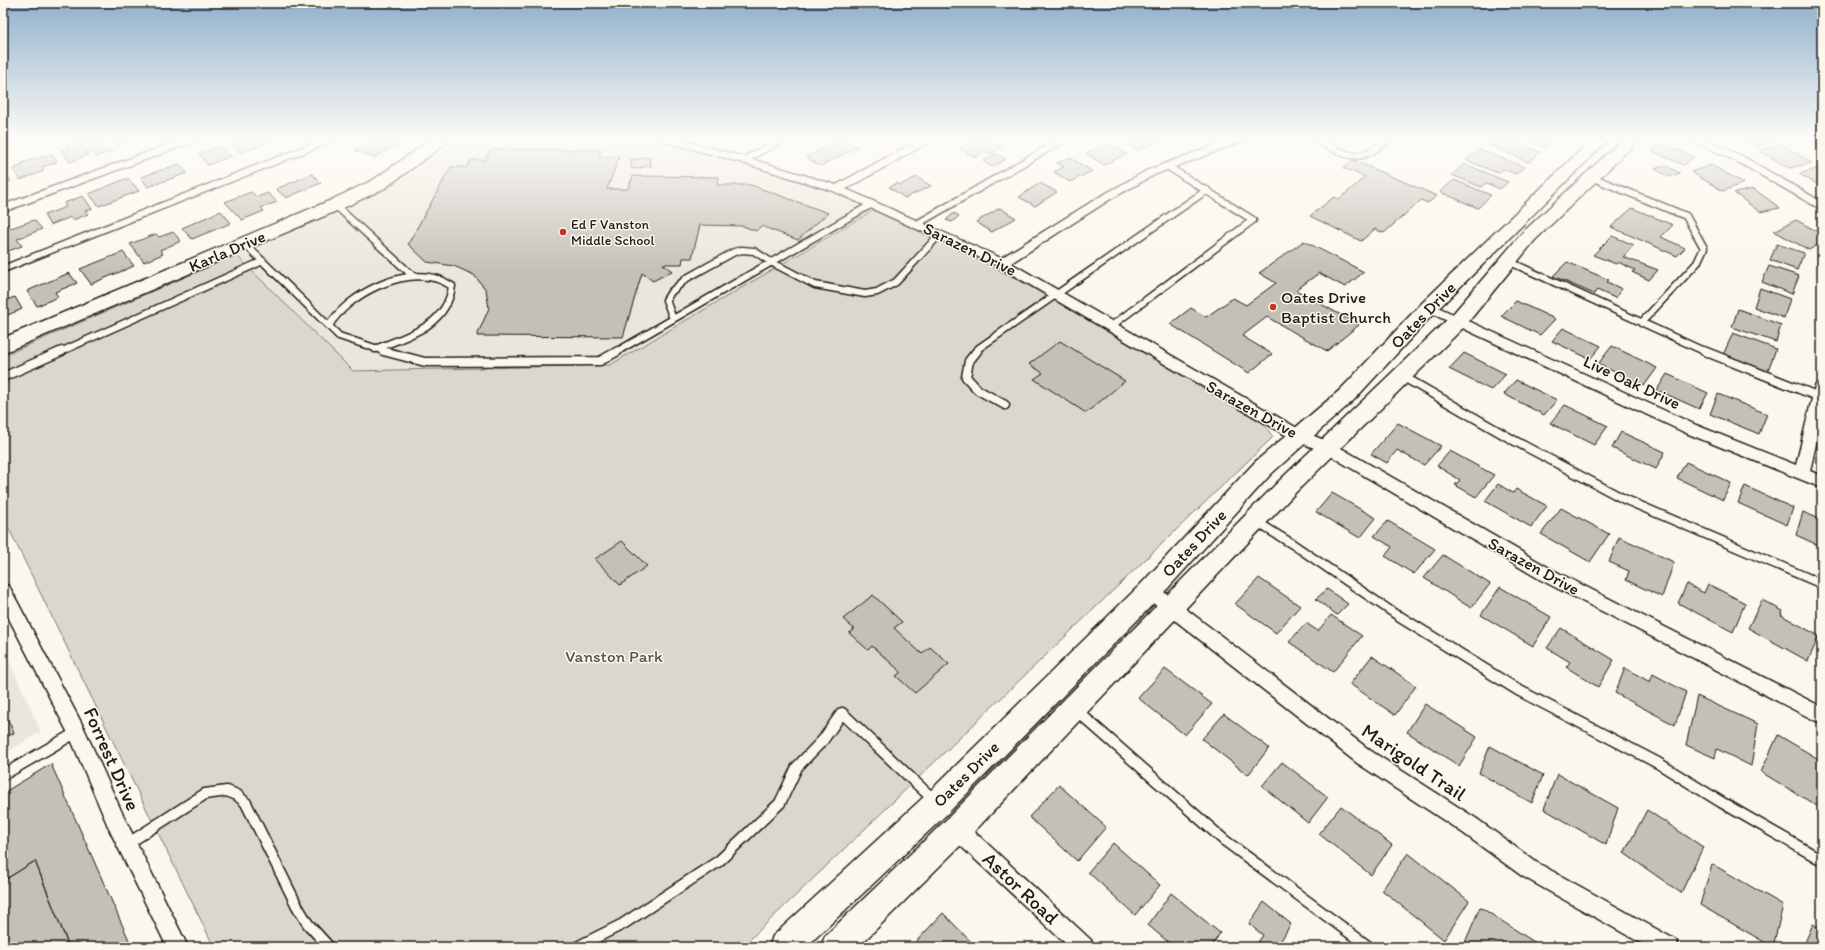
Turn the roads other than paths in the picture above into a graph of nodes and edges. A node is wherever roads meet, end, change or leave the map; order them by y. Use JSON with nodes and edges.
{"nodes":[{"id":1,"x":71,"y":183,"type":"edge"},
{"id":2,"x":219,"y":183,"type":"edge"},
{"id":3,"x":380,"y":183,"type":"edge"},
{"id":4,"x":819,"y":183,"type":"edge"},
{"id":5,"x":847,"y":183,"type":"edge"},
{"id":6,"x":987,"y":183,"type":"edge"},
{"id":7,"x":1132,"y":183,"type":"edge"},
{"id":8,"x":1196,"y":183,"type":"edge"},
{"id":9,"x":1556,"y":183,"type":"edge"},
{"id":10,"x":1584,"y":183,"type":"edge"},
{"id":11,"x":1607,"y":183,"type":"edge"},
{"id":12,"x":1782,"y":183,"type":"edge"},
{"id":13,"x":837,"y":189,"type":"junction"},
{"id":14,"x":1207,"y":190,"type":"junction"},
{"id":15,"x":872,"y":204,"type":"junction"},
{"id":16,"x":335,"y":205,"type":"junction"},
{"id":17,"x":1822,"y":207,"type":"edge"},
{"id":18,"x":3,"y":208,"type":"edge"},
{"id":19,"x":917,"y":224,"type":"junction"},
{"id":20,"x":940,"y":234,"type":"junction"},
{"id":21,"x":245,"y":244,"type":"junction"},
{"id":22,"x":263,"y":261,"type":"junction"},
{"id":23,"x":1508,"y":261,"type":"junction"},
{"id":24,"x":770,"y":262,"type":"junction"},
{"id":25,"x":1002,"y":264,"type":"junction"},
{"id":26,"x":3,"y":269,"type":"edge"},
{"id":27,"x":413,"y":276,"type":"junction"},
{"id":28,"x":1056,"y":294,"type":"junction"},
{"id":29,"x":1429,"y":307,"type":"junction"},
{"id":30,"x":673,"y":319,"type":"junction"},
{"id":31,"x":1458,"y":320,"type":"junction"},
{"id":32,"x":1641,"y":323,"type":"junction"},
{"id":33,"x":329,"y":326,"type":"junction"},
{"id":34,"x":1110,"y":327,"type":"junction"},
{"id":35,"x":3,"y":346,"type":"edge"},
{"id":36,"x":375,"y":349,"type":"junction"},
{"id":37,"x":1402,"y":376,"type":"junction"},
{"id":38,"x":3,"y":377,"type":"edge"},
{"id":39,"x":1821,"y":394,"type":"edge"},
{"id":40,"x":1005,"y":405,"type":"dead end"},
{"id":41,"x":1299,"y":436,"type":"junction"},
{"id":42,"x":1329,"y":448,"type":"junction"},
{"id":43,"x":1802,"y":472,"type":"junction"},
{"id":44,"x":1822,"y":482,"type":"edge"},
{"id":45,"x":1254,"y":521,"type":"junction"},
{"id":46,"x":1822,"y":584,"type":"edge"},
{"id":47,"x":3,"y":591,"type":"edge"},
{"id":48,"x":1150,"y":591,"type":"junction"},
{"id":49,"x":1172,"y":607,"type":"junction"},
{"id":50,"x":1074,"y":709,"type":"junction"},
{"id":51,"x":1822,"y":716,"type":"edge"},
{"id":52,"x":77,"y":732,"type":"junction"},
{"id":53,"x":3,"y":775,"type":"edge"},
{"id":54,"x":937,"y":804,"type":"junction"},
{"id":55,"x":957,"y":829,"type":"junction"},
{"id":56,"x":127,"y":844,"type":"junction"},
{"id":57,"x":1822,"y":860,"type":"edge"},
{"id":58,"x":178,"y":947,"type":"edge"},
{"id":59,"x":329,"y":947,"type":"edge"},
{"id":60,"x":577,"y":947,"type":"edge"},
{"id":61,"x":784,"y":947,"type":"edge"},
{"id":62,"x":836,"y":947,"type":"edge"},
{"id":63,"x":1084,"y":947,"type":"edge"},
{"id":64,"x":1369,"y":947,"type":"edge"},
{"id":65,"x":1669,"y":947,"type":"edge"}],
"edges":[{"from":1,"to":18,"type":"street"},
{"from":2,"to":26,"type":"lane"},
{"from":3,"to":16,"type":"main road","name":"Karla Drive"},
{"from":4,"to":13,"type":"street","name":"Sarazen Drive"},
{"from":5,"to":13,"type":"street"},
{"from":6,"to":19,"type":"lane"},
{"from":7,"to":25,"type":"street"},
{"from":8,"to":14,"type":"lane"},
{"from":9,"to":29,"type":"main road","name":"Oates Drive"},
{"from":10,"to":23,"type":"main road","name":"Oates Drive"},
{"from":11,"to":32,"type":"lane"},
{"from":12,"to":17,"type":"street"},
{"from":13,"to":15,"type":"street","name":"Sarazen Drive"},
{"from":14,"to":28,"type":"lane"},
{"from":14,"to":34,"type":"lane"},
{"from":15,"to":19,"type":"street","name":"Sarazen Drive"},
{"from":15,"to":24,"type":"lane"},
{"from":16,"to":21,"type":"main road","name":"Karla Drive"},
{"from":16,"to":27,"type":"lane"},
{"from":19,"to":20,"type":"street","name":"Sarazen Drive"},
{"from":20,"to":24,"type":"lane"},
{"from":20,"to":25,"type":"street","name":"Sarazen Drive"},
{"from":21,"to":22,"type":"lane"},
{"from":21,"to":35,"type":"main road","name":"Karla Drive"},
{"from":22,"to":33,"type":"lane"},
{"from":22,"to":38,"type":"lane"},
{"from":23,"to":31,"type":"main road","name":"Oates Drive"},
{"from":23,"to":32,"type":"lane"},
{"from":24,"to":30,"type":"lane"},
{"from":24,"to":30,"type":"lane"},
{"from":25,"to":28,"type":"street","name":"Sarazen Drive"},
{"from":27,"to":33,"type":"lane"},
{"from":27,"to":36,"type":"lane"},
{"from":28,"to":34,"type":"street","name":"Sarazen Drive"},
{"from":28,"to":40,"type":"lane"},
{"from":29,"to":31,"type":"street","name":"Live Oak Drive"},
{"from":29,"to":41,"type":"main road","name":"Oates Drive"},
{"from":30,"to":36,"type":"lane"},
{"from":31,"to":37,"type":"main road","name":"Oates Drive"},
{"from":31,"to":43,"type":"street","name":"Live Oak Drive"},
{"from":32,"to":39,"type":"lane"},
{"from":33,"to":36,"type":"lane"},
{"from":34,"to":41,"type":"street","name":"Sarazen Drive"},
{"from":37,"to":42,"type":"main road","name":"Oates Drive"},
{"from":37,"to":46,"type":"lane"},
{"from":39,"to":43,"type":"street"},
{"from":41,"to":42,"type":"street","name":"Sarazen Drive"},
{"from":41,"to":48,"type":"main road","name":"Oates Drive"},
{"from":42,"to":45,"type":"main road","name":"Oates Drive"},
{"from":42,"to":51,"type":"street","name":"Sarazen Drive"},
{"from":43,"to":44,"type":"street","name":"Live Oak Drive"},
{"from":45,"to":49,"type":"main road","name":"Oates Drive"},
{"from":45,"to":57,"type":"lane"},
{"from":47,"to":52,"type":"street","name":"Forrest Drive"},
{"from":48,"to":49,"type":"street","name":"Marigold Trail"},
{"from":48,"to":54,"type":"main road","name":"Oates Drive"},
{"from":49,"to":50,"type":"main road","name":"Oates Drive"},
{"from":49,"to":65,"type":"street","name":"Marigold Trail"},
{"from":50,"to":55,"type":"main road","name":"Oates Drive"},
{"from":50,"to":64,"type":"lane"},
{"from":52,"to":53,"type":"lane"},
{"from":52,"to":56,"type":"street","name":"Forrest Drive"},
{"from":54,"to":55,"type":"main road"},
{"from":54,"to":60,"type":"lane"},
{"from":54,"to":61,"type":"main road","name":"Oates Drive"},
{"from":55,"to":62,"type":"main road","name":"Oates Drive"},
{"from":55,"to":63,"type":"street","name":"Astor Road"},
{"from":56,"to":58,"type":"street","name":"Forrest Drive"},
{"from":56,"to":59,"type":"lane"}]}
